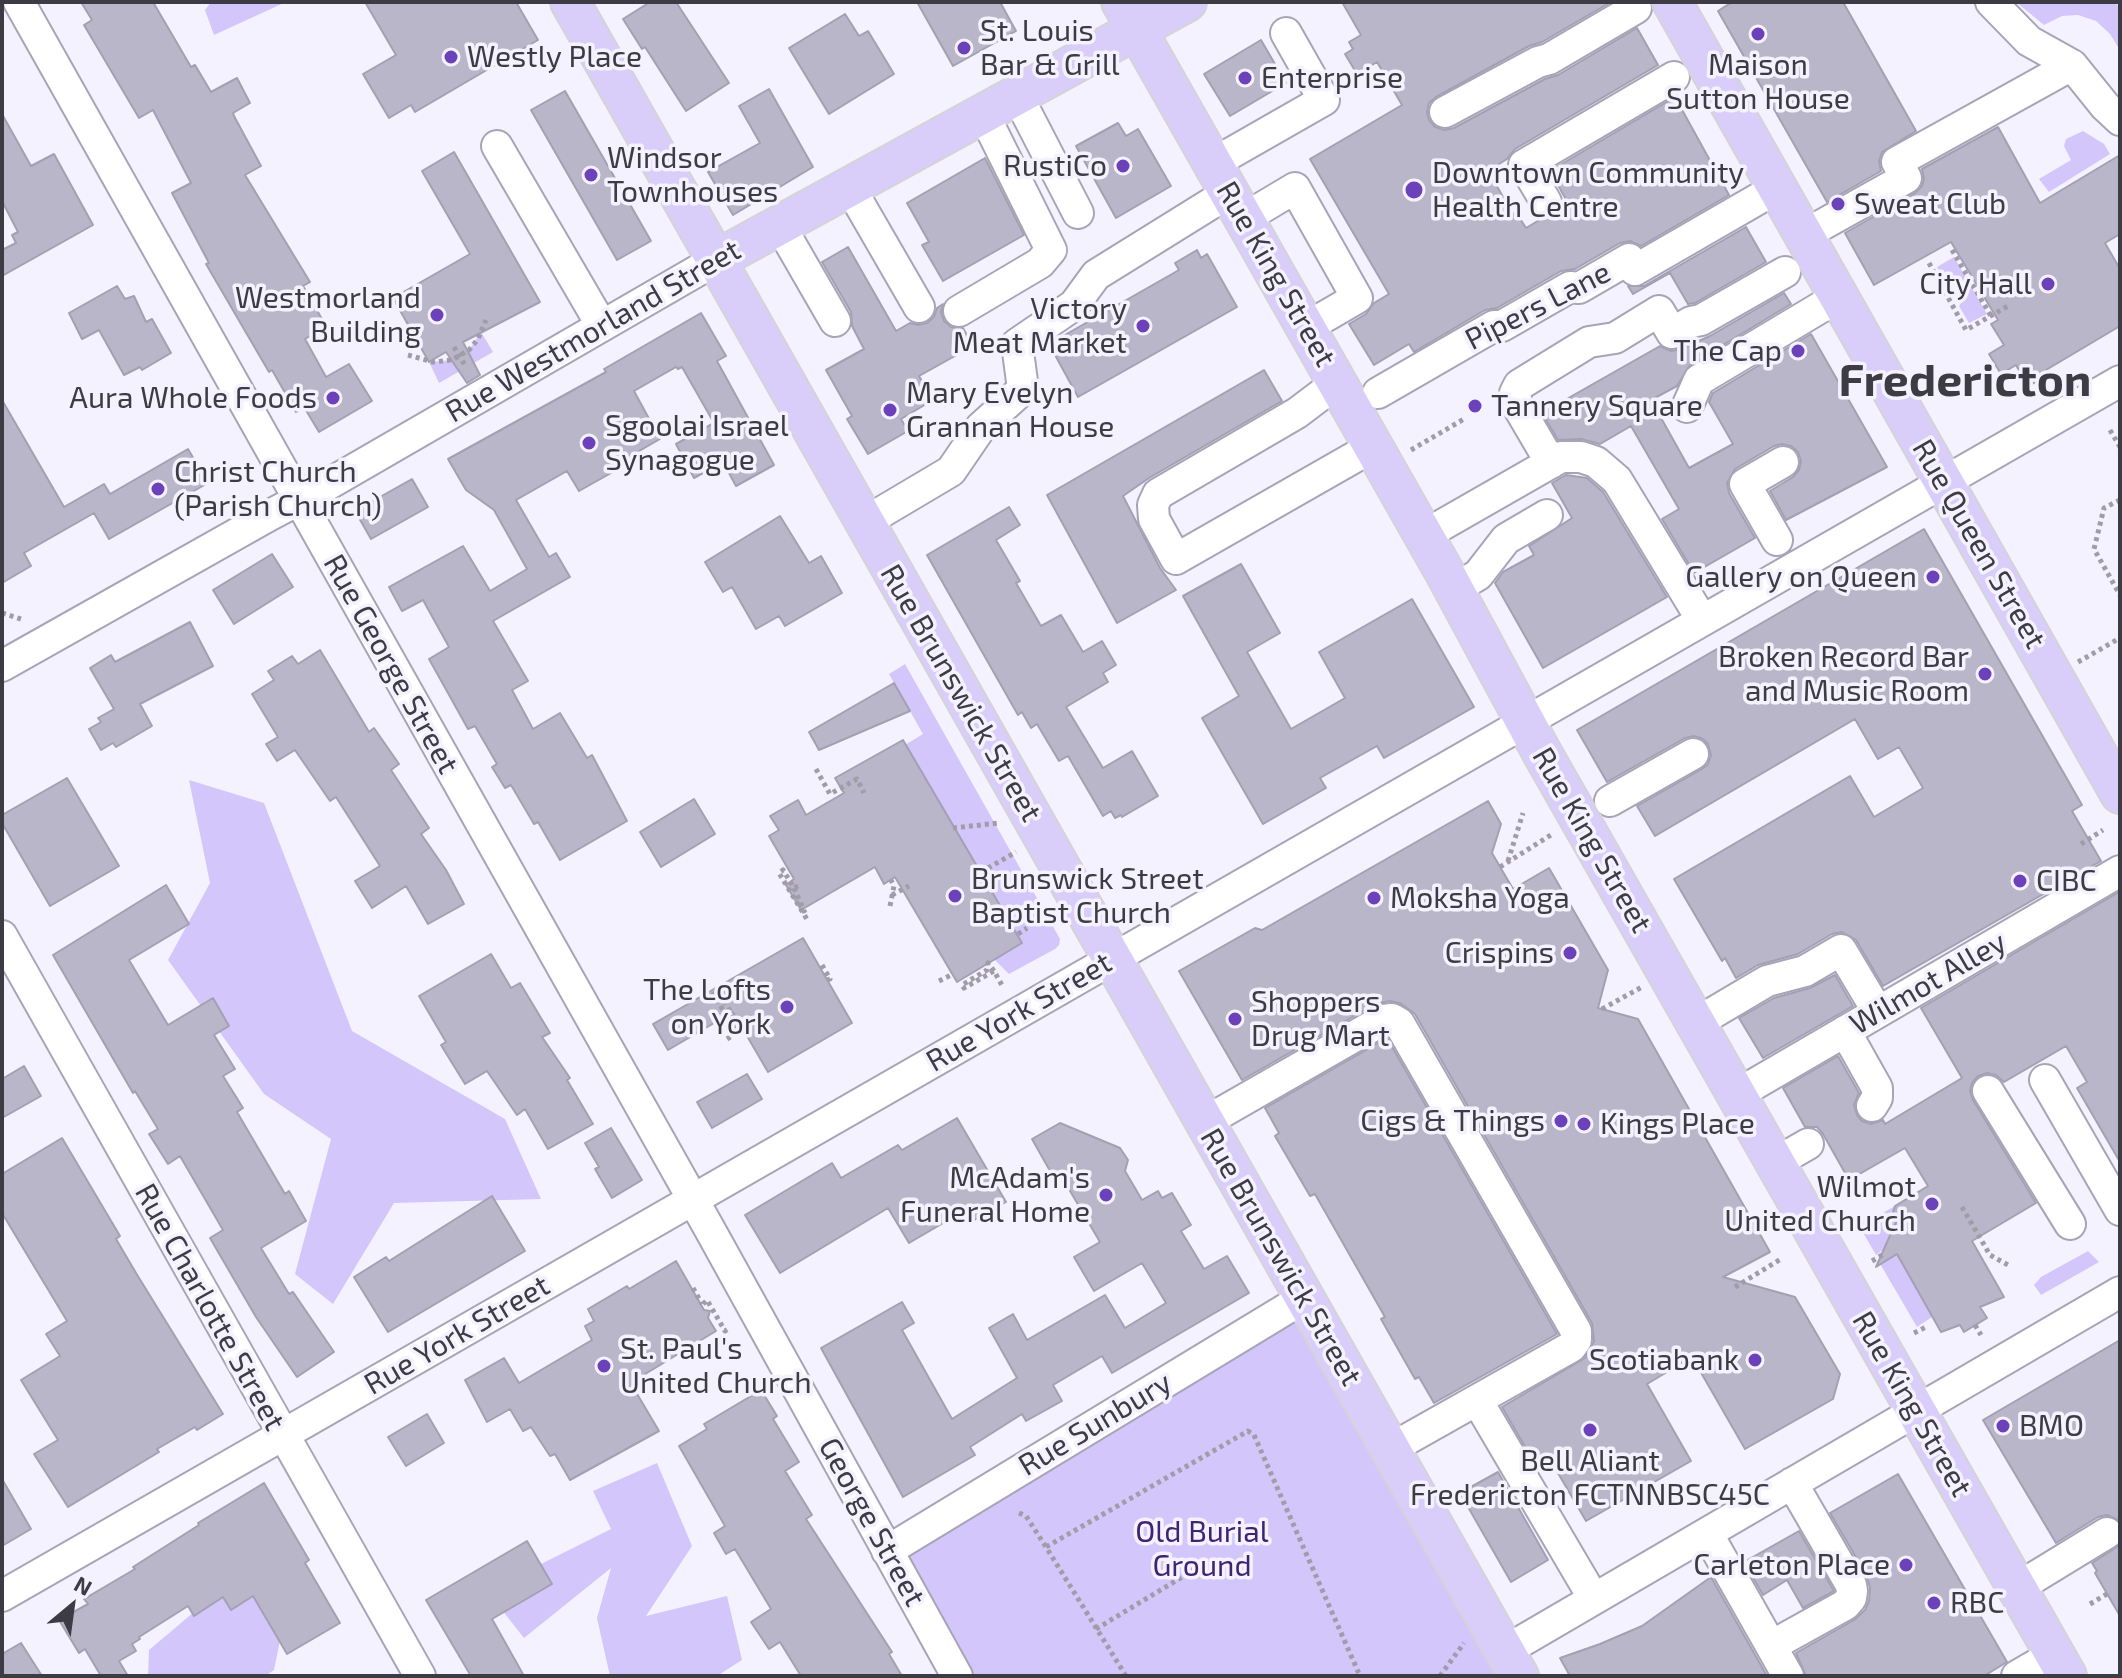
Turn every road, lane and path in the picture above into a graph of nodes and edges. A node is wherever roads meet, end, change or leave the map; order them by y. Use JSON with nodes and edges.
{"nodes":[{"id":1,"x":19,"y":2,"type":"edge"},
{"id":2,"x":570,"y":2,"type":"edge"},
{"id":3,"x":1187,"y":2,"type":"edge"},
{"id":4,"x":1991,"y":2,"type":"edge"},
{"id":5,"x":1654,"y":5,"type":"edge"},
{"id":6,"x":1129,"y":16,"type":"edge"},
{"id":7,"x":1286,"y":33,"type":"dead end"},
{"id":8,"x":2072,"y":65,"type":"junction"},
{"id":9,"x":1674,"y":77,"type":"dead end"},
{"id":10,"x":1017,"y":95,"type":"junction"},
{"id":11,"x":1445,"y":112,"type":"dead end"},
{"id":12,"x":983,"y":113,"type":"junction"},
{"id":13,"x":2120,"y":120,"type":"edge"},
{"id":14,"x":497,"y":146,"type":"dead end"},
{"id":15,"x":849,"y":186,"type":"junction"},
{"id":16,"x":1777,"y":188,"type":"junction"},
{"id":17,"x":1228,"y":192,"type":"junction"},
{"id":18,"x":1546,"y":202,"type":"dead end"},
{"id":19,"x":1078,"y":213,"type":"dead end"},
{"id":20,"x":779,"y":224,"type":"junction"},
{"id":21,"x":1804,"y":235,"type":"junction"},
{"id":22,"x":1952,"y":250,"type":"dead end"},
{"id":23,"x":716,"y":260,"type":"junction"},
{"id":24,"x":1929,"y":263,"type":"dead end"},
{"id":25,"x":1785,"y":272,"type":"dead end"},
{"id":26,"x":1838,"y":297,"type":"junction"},
{"id":27,"x":2008,"y":306,"type":"dead end"},
{"id":28,"x":919,"y":307,"type":"dead end"},
{"id":29,"x":959,"y":311,"type":"dead end"},
{"id":30,"x":1991,"y":316,"type":"junction"},
{"id":31,"x":486,"y":320,"type":"dead end"},
{"id":32,"x":835,"y":321,"type":"dead end"},
{"id":33,"x":602,"y":326,"type":"junction"},
{"id":34,"x":1307,"y":327,"type":"junction"},
{"id":35,"x":454,"y":347,"type":"dead end"},
{"id":36,"x":408,"y":355,"type":"dead end"},
{"id":37,"x":459,"y":356,"type":"junction"},
{"id":38,"x":1995,"y":364,"type":"dead end"},
{"id":39,"x":466,"y":367,"type":"dead end"},
{"id":40,"x":1977,"y":374,"type":"dead end"},
{"id":41,"x":2120,"y":381,"type":"edge"},
{"id":42,"x":1338,"y":382,"type":"junction"},
{"id":43,"x":1378,"y":393,"type":"dead end"},
{"id":44,"x":1687,"y":407,"type":"dead end"},
{"id":45,"x":1464,"y":419,"type":"dead end"},
{"id":46,"x":2110,"y":430,"type":"dead end"},
{"id":47,"x":2120,"y":447,"type":"edge"},
{"id":48,"x":1392,"y":448,"type":"junction"},
{"id":49,"x":1783,"y":462,"type":"dead end"},
{"id":50,"x":1551,"y":463,"type":"junction"},
{"id":51,"x":1944,"y":482,"type":"junction"},
{"id":52,"x":299,"y":500,"type":"junction"},
{"id":53,"x":2120,"y":500,"type":"edge"},
{"id":54,"x":1547,"y":515,"type":"dead end"},
{"id":55,"x":865,"y":522,"type":"junction"},
{"id":56,"x":1423,"y":536,"type":"junction"},
{"id":57,"x":1777,"y":540,"type":"dead end"},
{"id":58,"x":1454,"y":589,"type":"junction"},
{"id":59,"x":2120,"y":595,"type":"edge"},
{"id":60,"x":2,"y":613,"type":"edge"},
{"id":61,"x":21,"y":619,"type":"dead end"},
{"id":62,"x":1702,"y":620,"type":"junction"},
{"id":63,"x":2120,"y":638,"type":"edge"},
{"id":64,"x":2077,"y":663,"type":"dead end"},
{"id":65,"x":2,"y":666,"type":"edge"},
{"id":66,"x":1525,"y":722,"type":"junction"},
{"id":67,"x":1693,"y":754,"type":"dead end"},
{"id":68,"x":816,"y":769,"type":"dead end"},
{"id":69,"x":864,"y":793,"type":"dead end"},
{"id":70,"x":2120,"y":794,"type":"edge"},
{"id":71,"x":1595,"y":809,"type":"junction"},
{"id":72,"x":1523,"y":813,"type":"dead end"},
{"id":73,"x":999,"y":823,"type":"dead end"},
{"id":74,"x":953,"y":828,"type":"dead end"},
{"id":75,"x":2103,"y":830,"type":"dead end"},
{"id":76,"x":2081,"y":844,"type":"dead end"},
{"id":77,"x":1016,"y":852,"type":"dead end"},
{"id":78,"x":1508,"y":862,"type":"junction"},
{"id":79,"x":1500,"y":867,"type":"dead end"},
{"id":80,"x":2120,"y":871,"type":"edge"},
{"id":81,"x":981,"y":872,"type":"dead end"},
{"id":82,"x":891,"y":880,"type":"dead end"},
{"id":83,"x":909,"y":886,"type":"dead end"},
{"id":84,"x":796,"y":887,"type":"joint"},
{"id":85,"x":892,"y":896,"type":"junction"},
{"id":86,"x":890,"y":906,"type":"dead end"},
{"id":87,"x":1027,"y":928,"type":"dead end"},
{"id":88,"x":1018,"y":934,"type":"dead end"},
{"id":89,"x":2,"y":936,"type":"edge"},
{"id":90,"x":1112,"y":959,"type":"junction"},
{"id":91,"x":822,"y":965,"type":"dead end"},
{"id":92,"x":994,"y":971,"type":"junction"},
{"id":93,"x":1667,"y":972,"type":"junction"},
{"id":94,"x":953,"y":974,"type":"dead end"},
{"id":95,"x":827,"y":980,"type":"dead end"},
{"id":96,"x":939,"y":981,"type":"dead end"},
{"id":97,"x":1003,"y":987,"type":"dead end"},
{"id":98,"x":1602,"y":1009,"type":"dead end"},
{"id":99,"x":1878,"y":1012,"type":"junction"},
{"id":100,"x":1696,"y":1023,"type":"junction"},
{"id":101,"x":740,"y":1030,"type":"junction"},
{"id":102,"x":1845,"y":1031,"type":"junction"},
{"id":103,"x":727,"y":1039,"type":"dead end"},
{"id":104,"x":2045,"y":1080,"type":"dead end"},
{"id":105,"x":1988,"y":1091,"type":"dead end"},
{"id":106,"x":1736,"y":1095,"type":"junction"},
{"id":107,"x":1872,"y":1106,"type":"dead end"},
{"id":108,"x":1205,"y":1122,"type":"junction"},
{"id":109,"x":1808,"y":1144,"type":"dead end"},
{"id":110,"x":1775,"y":1163,"type":"junction"},
{"id":111,"x":692,"y":1200,"type":"junction"},
{"id":112,"x":1962,"y":1207,"type":"dead end"},
{"id":113,"x":2120,"y":1210,"type":"edge"},
{"id":114,"x":2070,"y":1224,"type":"dead end"},
{"id":115,"x":1884,"y":1254,"type":"dead end"},
{"id":116,"x":1781,"y":1259,"type":"dead end"},
{"id":117,"x":1872,"y":1261,"type":"dead end"},
{"id":118,"x":2008,"y":1265,"type":"dead end"},
{"id":119,"x":704,"y":1281,"type":"dead end"},
{"id":120,"x":1735,"y":1287,"type":"dead end"},
{"id":121,"x":2120,"y":1292,"type":"edge"},
{"id":122,"x":1304,"y":1298,"type":"junction"},
{"id":123,"x":1975,"y":1325,"type":"dead end"},
{"id":124,"x":1926,"y":1327,"type":"dead end"},
{"id":125,"x":730,"y":1328,"type":"dead end"},
{"id":126,"x":1914,"y":1333,"type":"dead end"},
{"id":127,"x":1981,"y":1335,"type":"dead end"},
{"id":128,"x":1477,"y":1400,"type":"junction"},
{"id":129,"x":1916,"y":1411,"type":"junction"},
{"id":130,"x":282,"y":1435,"type":"junction"},
{"id":131,"x":1390,"y":1449,"type":"junction"},
{"id":132,"x":1792,"y":1483,"type":"junction"},
{"id":133,"x":1019,"y":1513,"type":"dead end"},
{"id":134,"x":1707,"y":1533,"type":"junction"},
{"id":135,"x":2107,"y":1533,"type":"dead end"},
{"id":136,"x":1046,"y":1547,"type":"junction"},
{"id":137,"x":887,"y":1551,"type":"junction"},
{"id":138,"x":1207,"y":1562,"type":"dead end"},
{"id":139,"x":2017,"y":1588,"type":"junction"},
{"id":140,"x":2107,"y":1594,"type":"dead end"},
{"id":141,"x":2,"y":1596,"type":"edge"},
{"id":142,"x":1594,"y":1599,"type":"junction"},
{"id":143,"x":2090,"y":1604,"type":"dead end"},
{"id":144,"x":1096,"y":1629,"type":"junction"},
{"id":145,"x":1464,"y":1643,"type":"dead end"},
{"id":146,"x":1771,"y":1646,"type":"junction"},
{"id":147,"x":1512,"y":1663,"type":"edge"},
{"id":148,"x":2061,"y":1665,"type":"edge"},
{"id":149,"x":420,"y":1676,"type":"edge"},
{"id":150,"x":957,"y":1676,"type":"edge"},
{"id":151,"x":1126,"y":1676,"type":"edge"},
{"id":152,"x":1360,"y":1676,"type":"edge"},
{"id":153,"x":1440,"y":1676,"type":"edge"},
{"id":154,"x":1788,"y":1676,"type":"edge"},
{"id":155,"x":2017,"y":1676,"type":"edge"}],
"edges":[{"from":1,"to":52,"type":"street","name":"Rue George Street"},
{"from":2,"to":23,"type":"main road","name":"Rue Brunswick Street"},
{"from":3,"to":6,"type":"main road","name":"Rue Westmorland Street"},
{"from":4,"to":8,"type":"street"},
{"from":5,"to":11,"type":"street"},
{"from":5,"to":16,"type":"main road","name":"Rue Queen Street"},
{"from":6,"to":10,"type":"main road","name":"Rue Westmorland Street"},
{"from":6,"to":17,"type":"main road","name":"Rue King Street"},
{"from":7,"to":17,"type":"street"},
{"from":8,"to":13,"type":"street"},
{"from":8,"to":21,"type":"street"},
{"from":9,"to":18,"type":"street"},
{"from":10,"to":12,"type":"main road","name":"Rue Westmorland Street"},
{"from":10,"to":19,"type":"street"},
{"from":12,"to":15,"type":"main road","name":"Rue Westmorland Street"},
{"from":12,"to":29,"type":"street"},
{"from":14,"to":33,"type":"street"},
{"from":15,"to":20,"type":"main road","name":"Rue Westmorland Street"},
{"from":15,"to":28,"type":"street"},
{"from":16,"to":21,"type":"main road","name":"Rue Queen Street"},
{"from":16,"to":43,"type":"street","name":"Pipers Lane"},
{"from":17,"to":34,"type":"main road","name":"Rue King Street"},
{"from":17,"to":34,"type":"street"},
{"from":17,"to":55,"type":"street"},
{"from":20,"to":23,"type":"main road","name":"Rue Westmorland Street"},
{"from":20,"to":32,"type":"street"},
{"from":21,"to":26,"type":"main road","name":"Rue Queen Street"},
{"from":22,"to":30,"type":"path"},
{"from":23,"to":33,"type":"street","name":"Rue Westmorland Street"},
{"from":23,"to":55,"type":"main road","name":"Rue Brunswick Street"},
{"from":24,"to":30,"type":"path"},
{"from":25,"to":50,"type":"street"},
{"from":26,"to":44,"type":"street"},
{"from":26,"to":51,"type":"main road","name":"Rue Queen Street"},
{"from":27,"to":30,"type":"path"},
{"from":31,"to":37,"type":"path"},
{"from":33,"to":52,"type":"street","name":"Rue Westmorland Street"},
{"from":34,"to":42,"type":"main road","name":"Rue King Street"},
{"from":35,"to":37,"type":"path"},
{"from":36,"to":37,"type":"path"},
{"from":37,"to":39,"type":"path"},
{"from":38,"to":40,"type":"path"},
{"from":41,"to":51,"type":"street","name":"Rue York Street"},
{"from":42,"to":48,"type":"main road","name":"Rue King Street"},
{"from":42,"to":48,"type":"street"},
{"from":45,"to":48,"type":"path"},
{"from":46,"to":47,"type":"path"},
{"from":48,"to":56,"type":"main road","name":"Rue King Street"},
{"from":49,"to":57,"type":"street"},
{"from":50,"to":56,"type":"street"},
{"from":50,"to":62,"type":"street"},
{"from":51,"to":62,"type":"street","name":"Rue York Street"},
{"from":51,"to":70,"type":"main road","name":"Rue Queen Street"},
{"from":52,"to":65,"type":"street","name":"Rue Westmorland Street"},
{"from":52,"to":111,"type":"street","name":"Rue George Street"},
{"from":53,"to":59,"type":"path"},
{"from":54,"to":58,"type":"street"},
{"from":55,"to":90,"type":"main road","name":"Rue Brunswick Street"},
{"from":56,"to":58,"type":"main road","name":"Rue King Street"},
{"from":58,"to":66,"type":"main road","name":"Rue King Street"},
{"from":60,"to":61,"type":"path"},
{"from":62,"to":66,"type":"street","name":"Rue York Street"},
{"from":63,"to":64,"type":"path"},
{"from":66,"to":71,"type":"main road","name":"Rue King Street"},
{"from":66,"to":90,"type":"street","name":"Rue York Street"},
{"from":67,"to":71,"type":"street"},
{"from":68,"to":69,"type":"path"},
{"from":71,"to":78,"type":"path"},
{"from":71,"to":93,"type":"main road","name":"Rue King Street"},
{"from":72,"to":78,"type":"path"},
{"from":73,"to":74,"type":"path"},
{"from":75,"to":76,"type":"path"},
{"from":77,"to":81,"type":"path"},
{"from":78,"to":79,"type":"path"},
{"from":80,"to":99,"type":"street","name":"Wilmot Alley"},
{"from":82,"to":85,"type":"path"},
{"from":83,"to":85,"type":"path"},
{"from":84,"to":84,"type":"path"},
{"from":85,"to":86,"type":"path"},
{"from":87,"to":88,"type":"path"},
{"from":89,"to":130,"type":"street","name":"Rue Charlotte Street"},
{"from":90,"to":108,"type":"main road","name":"Rue Brunswick Street"},
{"from":90,"to":111,"type":"street","name":"Rue York Street"},
{"from":91,"to":95,"type":"path"},
{"from":92,"to":92,"type":"path"},
{"from":92,"to":97,"type":"path"},
{"from":93,"to":98,"type":"path"},
{"from":93,"to":100,"type":"main road","name":"Rue King Street"},
{"from":94,"to":96,"type":"path"},
{"from":99,"to":100,"type":"street"},
{"from":99,"to":102,"type":"street","name":"Wilmot Alley"},
{"from":100,"to":106,"type":"main road","name":"Rue King Street"},
{"from":101,"to":101,"type":"path"},
{"from":101,"to":103,"type":"path"},
{"from":102,"to":106,"type":"street","name":"Wilmot Alley"},
{"from":102,"to":107,"type":"street"},
{"from":104,"to":113,"type":"street"},
{"from":105,"to":114,"type":"street"},
{"from":106,"to":110,"type":"main road","name":"Rue King Street"},
{"from":108,"to":122,"type":"main road","name":"Rue Brunswick Street"},
{"from":108,"to":128,"type":"street"},
{"from":109,"to":110,"type":"street"},
{"from":110,"to":129,"type":"main road","name":"Rue King Street"},
{"from":111,"to":130,"type":"street","name":"Rue York Street"},
{"from":111,"to":137,"type":"street","name":"George Street"},
{"from":112,"to":118,"type":"path"},
{"from":115,"to":117,"type":"path"},
{"from":116,"to":120,"type":"path"},
{"from":119,"to":125,"type":"path"},
{"from":121,"to":129,"type":"street"},
{"from":122,"to":131,"type":"main road","name":"Rue Brunswick Street"},
{"from":122,"to":137,"type":"street","name":"Rue Sunbury"},
{"from":123,"to":127,"type":"path"},
{"from":124,"to":126,"type":"path"},
{"from":128,"to":131,"type":"street"},
{"from":128,"to":142,"type":"street"},
{"from":129,"to":132,"type":"street"},
{"from":129,"to":139,"type":"main road","name":"Rue King Street"},
{"from":130,"to":141,"type":"street","name":"Rue York Street"},
{"from":130,"to":149,"type":"street","name":"Rue Charlotte Street"},
{"from":131,"to":147,"type":"main road","name":"Rue Brunswick Street"},
{"from":132,"to":134,"type":"street"},
{"from":132,"to":146,"type":"street"},
{"from":133,"to":136,"type":"path"},
{"from":134,"to":142,"type":"street"},
{"from":134,"to":146,"type":"street"},
{"from":135,"to":139,"type":"street"},
{"from":136,"to":144,"type":"path"},
{"from":136,"to":152,"type":"path"},
{"from":137,"to":150,"type":"street","name":"George Street"},
{"from":138,"to":144,"type":"path"},
{"from":139,"to":148,"type":"main road","name":"Rue King Street"},
{"from":140,"to":143,"type":"path"},
{"from":142,"to":147,"type":"street"},
{"from":144,"to":151,"type":"path"},
{"from":145,"to":153,"type":"path"},
{"from":146,"to":154,"type":"street"},
{"from":148,"to":155,"type":"street"}]}
